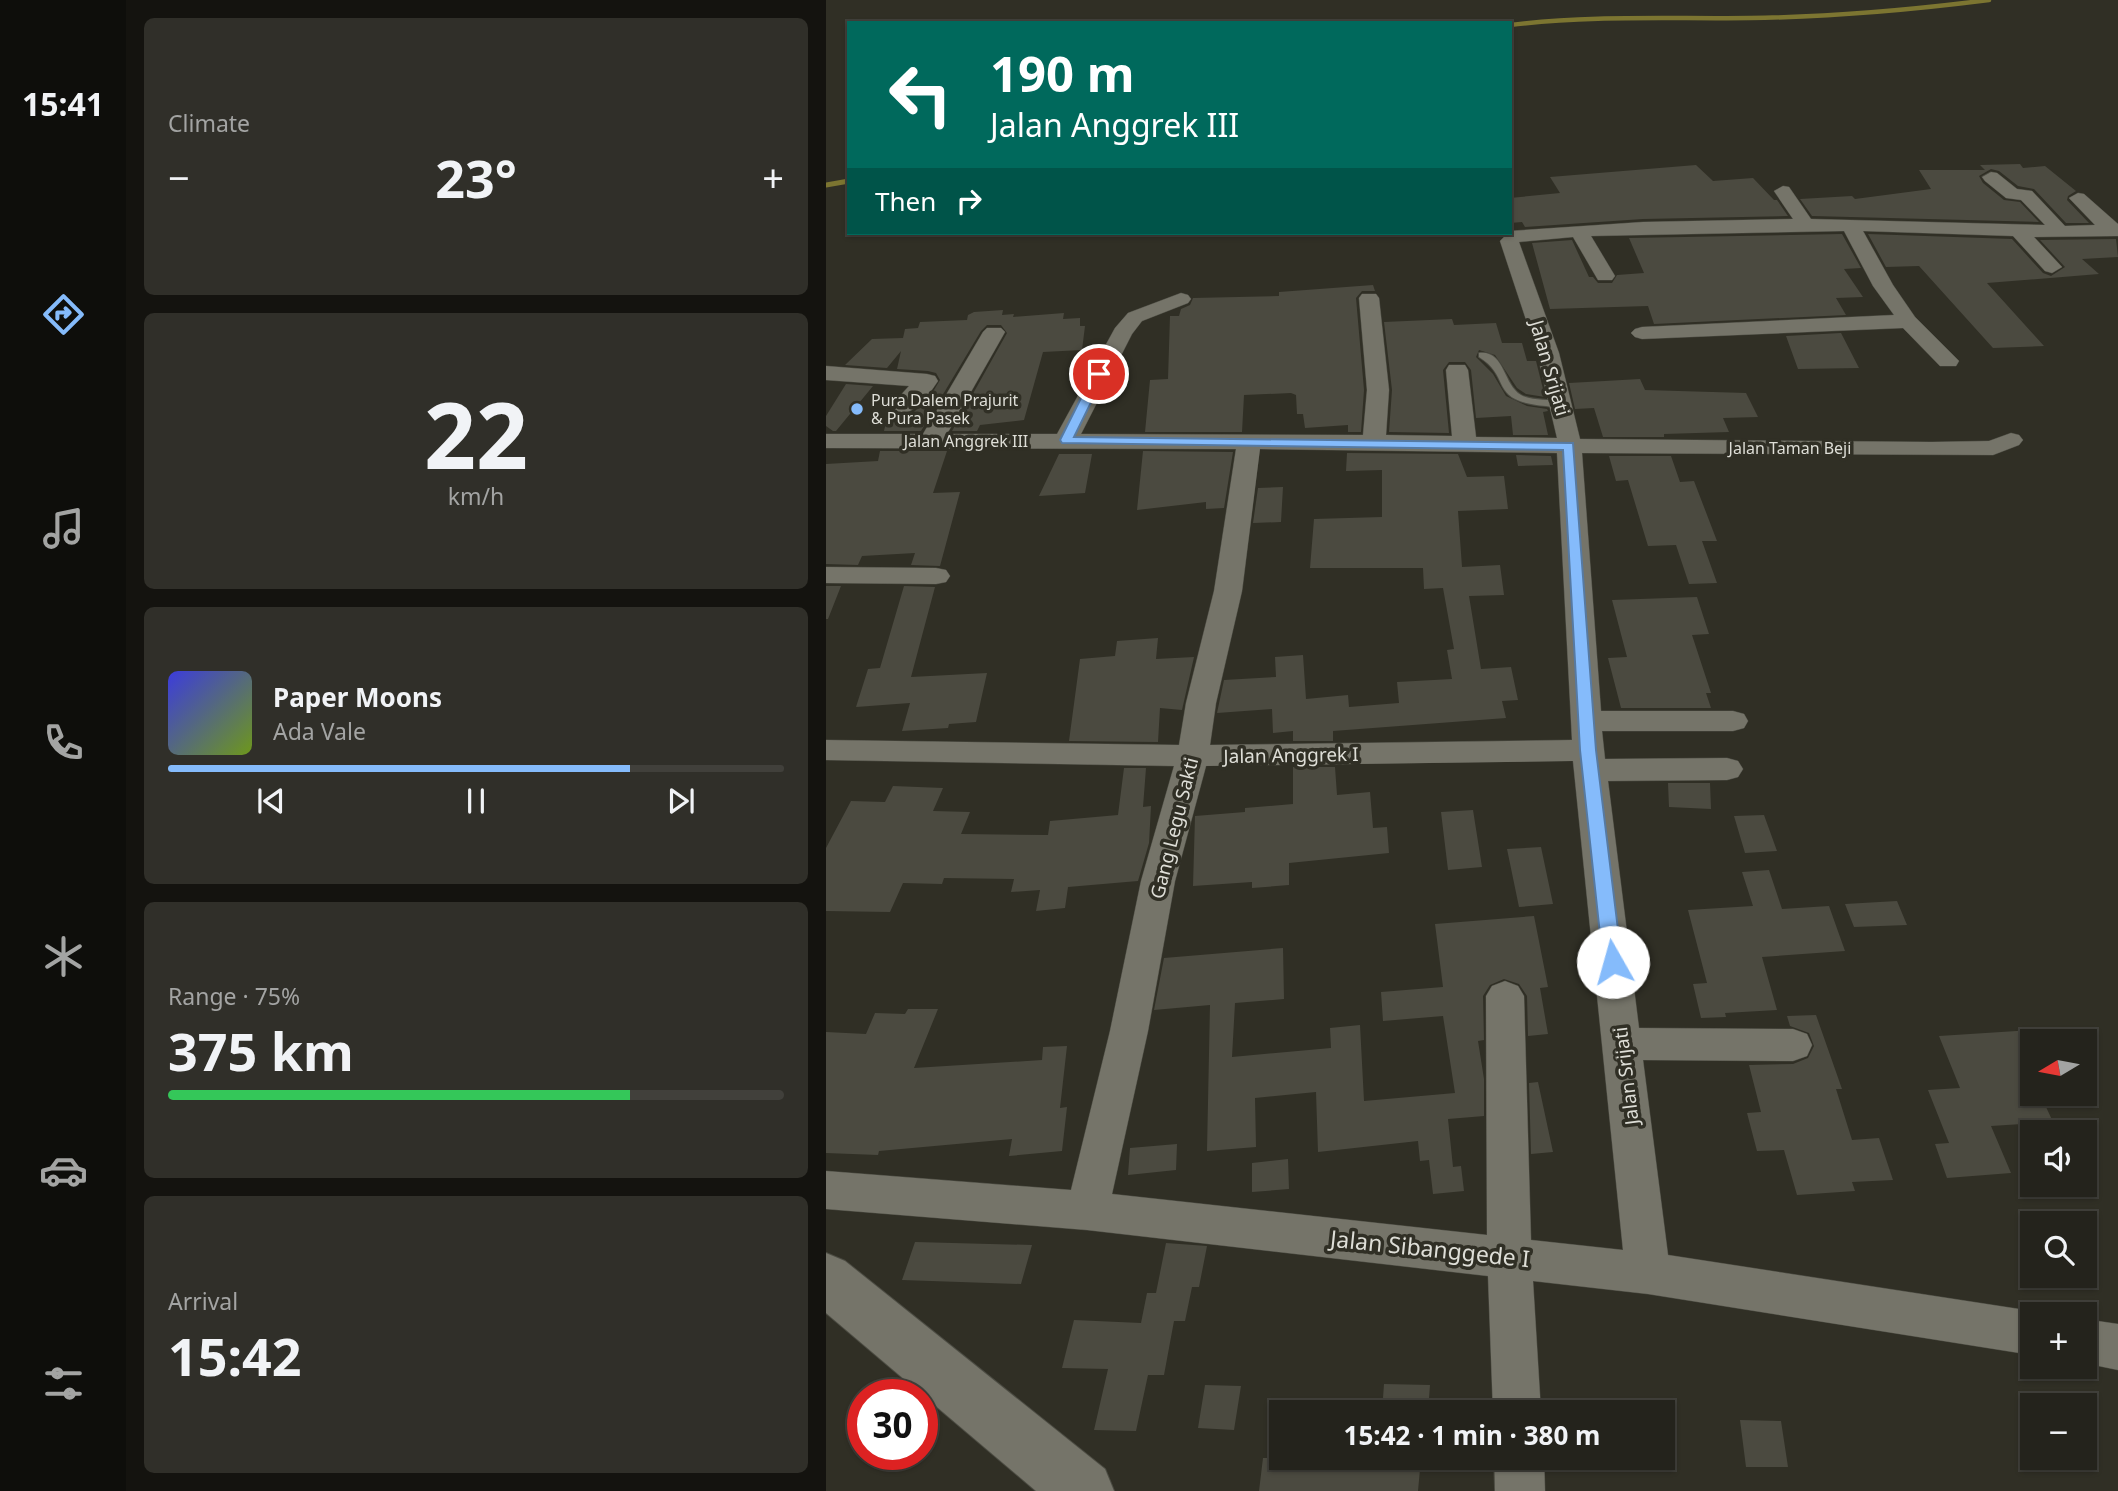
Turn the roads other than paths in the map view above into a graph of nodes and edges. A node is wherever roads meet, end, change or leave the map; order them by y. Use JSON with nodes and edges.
{"nodes":[{"id":1,"x":1991,"y":177,"type":"dead end"},
{"id":2,"x":1783,"y":191,"type":"dead end"},
{"id":3,"x":2078,"y":198,"type":"dead end"},
{"id":4,"x":1806,"y":225,"type":"junction"},
{"id":5,"x":1850,"y":225,"type":"junction"},
{"id":6,"x":2018,"y":230,"type":"junction"},
{"id":7,"x":1578,"y":231,"type":"junction"},
{"id":8,"x":2095,"y":234,"type":"edge"},
{"id":9,"x":2052,"y":267,"type":"dead end"},
{"id":10,"x":1605,"y":276,"type":"dead end"},
{"id":11,"x":1369,"y":298,"type":"dead end"},
{"id":12,"x":1181,"y":299,"type":"dead end"},
{"id":13,"x":1908,"y":321,"type":"junction"},
{"id":14,"x":994,"y":332,"type":"dead end"},
{"id":15,"x":1642,"y":333,"type":"dead end"},
{"id":16,"x":1483,"y":355,"type":"dead end"},
{"id":17,"x":1948,"y":361,"type":"dead end"},
{"id":18,"x":1457,"y":370,"type":"dead end"},
{"id":19,"x":826,"y":373,"type":"edge"},
{"id":20,"x":1561,"y":404,"type":"junction"},
{"id":21,"x":900,"y":409,"type":"dead end"},
{"id":22,"x":1629,"y":429,"type":"dead end"},
{"id":23,"x":1568,"y":438,"type":"junction"},
{"id":24,"x":1066,"y":440,"type":"junction"},
{"id":25,"x":2011,"y":440,"type":"dead end"},
{"id":26,"x":826,"y":441,"type":"edge"},
{"id":27,"x":931,"y":441,"type":"junction"},
{"id":28,"x":1249,"y":442,"type":"junction"},
{"id":29,"x":1374,"y":442,"type":"junction"},
{"id":30,"x":1465,"y":444,"type":"junction"},
{"id":31,"x":826,"y":575,"type":"edge"},
{"id":32,"x":936,"y":576,"type":"dead end"},
{"id":33,"x":1733,"y":721,"type":"dead end"},
{"id":34,"x":1588,"y":747,"type":"junction"},
{"id":35,"x":826,"y":750,"type":"edge"},
{"id":36,"x":1193,"y":756,"type":"junction"},
{"id":37,"x":1727,"y":769,"type":"dead end"},
{"id":38,"x":1505,"y":996,"type":"dead end"},
{"id":39,"x":1622,"y":1044,"type":"junction"},
{"id":40,"x":1793,"y":1045,"type":"dead end"},
{"id":41,"x":826,"y":1190,"type":"edge"},
{"id":42,"x":1087,"y":1211,"type":"junction"},
{"id":43,"x":1509,"y":1257,"type":"junction"},
{"id":44,"x":1648,"y":1273,"type":"junction"},
{"id":45,"x":826,"y":1279,"type":"edge"},
{"id":46,"x":2020,"y":1331,"type":"edge"},
{"id":47,"x":2097,"y":1344,"type":"edge"},
{"id":48,"x":2118,"y":1347,"type":"edge"},
{"id":49,"x":1516,"y":1400,"type":"edge"},
{"id":50,"x":1519,"y":1470,"type":"edge"},
{"id":51,"x":1074,"y":1488,"type":"edge"},
{"id":52,"x":1520,"y":1491,"type":"edge"}],
"edges":[{"from":1,"to":8,"type":"street"},
{"from":2,"to":4,"type":"street"},
{"from":3,"to":8,"type":"street"},
{"from":4,"to":5,"type":"street","name":"Jalan Srijati"},
{"from":4,"to":7,"type":"street","name":"Jalan Srijati"},
{"from":5,"to":6,"type":"street","name":"Jalan Srijati"},
{"from":5,"to":13,"type":"street"},
{"from":6,"to":8,"type":"street","name":"Jalan Srijati"},
{"from":6,"to":9,"type":"street"},
{"from":7,"to":10,"type":"street"},
{"from":7,"to":20,"type":"street","name":"Jalan Srijati"},
{"from":11,"to":29,"type":"street"},
{"from":12,"to":24,"type":"street"},
{"from":13,"to":15,"type":"street"},
{"from":13,"to":17,"type":"street"},
{"from":14,"to":27,"type":"street"},
{"from":16,"to":20,"type":"lane"},
{"from":18,"to":30,"type":"street"},
{"from":19,"to":21,"type":"street"},
{"from":20,"to":23,"type":"street","name":"Jalan Srijati"},
{"from":22,"to":23,"type":"street"},
{"from":23,"to":25,"type":"street","name":"Jalan Taman Beji"},
{"from":23,"to":30,"type":"street","name":"Jalan Anggrek III"},
{"from":23,"to":34,"type":"street","name":"Jalan Srijati"},
{"from":24,"to":27,"type":"street","name":"Jalan Anggrek III"},
{"from":24,"to":28,"type":"street","name":"Jalan Anggrek III"},
{"from":26,"to":27,"type":"street","name":"Jalan Anggrek III"},
{"from":28,"to":29,"type":"street","name":"Jalan Anggrek III"},
{"from":28,"to":36,"type":"street","name":"Gang Legu Sakti"},
{"from":29,"to":30,"type":"street","name":"Jalan Anggrek III"},
{"from":31,"to":32,"type":"street"},
{"from":33,"to":34,"type":"street"},
{"from":34,"to":36,"type":"street","name":"Jalan Anggrek I"},
{"from":34,"to":37,"type":"street"},
{"from":34,"to":39,"type":"street","name":"Jalan Srijati"},
{"from":35,"to":36,"type":"street","name":"Jalan Anggrek I"},
{"from":36,"to":42,"type":"street","name":"Gang Legu Sakti"},
{"from":38,"to":43,"type":"street"},
{"from":39,"to":40,"type":"street"},
{"from":39,"to":44,"type":"street","name":"Jalan Srijati"},
{"from":41,"to":42,"type":"street","name":"Jalan Sibanggede I"},
{"from":42,"to":43,"type":"street","name":"Jalan Sibanggede I"},
{"from":43,"to":44,"type":"street","name":"Jalan Sibanggede I"},
{"from":43,"to":49,"type":"street"},
{"from":44,"to":46,"type":"street","name":"Jalan Sibanggede I"},
{"from":45,"to":51,"type":"main road"},
{"from":47,"to":48,"type":"street"},
{"from":50,"to":52,"type":"street"}]}
